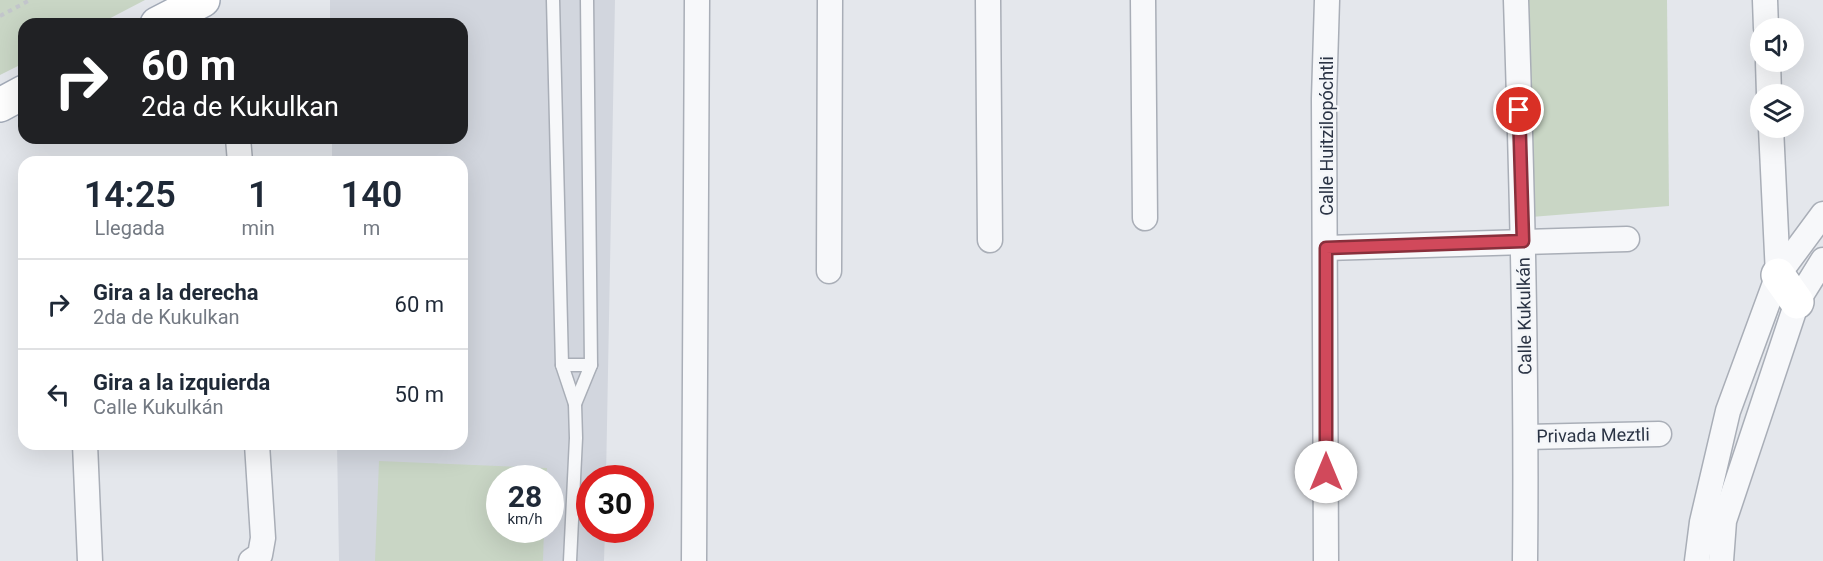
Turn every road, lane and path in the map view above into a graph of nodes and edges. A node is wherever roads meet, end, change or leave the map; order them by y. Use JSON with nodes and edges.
{"nodes":[{"id":1,"x":30,"y":0,"type":"edge"},
{"id":2,"x":204,"y":0,"type":"edge"},
{"id":3,"x":553,"y":0,"type":"edge"},
{"id":4,"x":587,"y":0,"type":"edge"},
{"id":5,"x":697,"y":0,"type":"edge"},
{"id":6,"x":830,"y":0,"type":"edge"},
{"id":7,"x":988,"y":0,"type":"edge"},
{"id":8,"x":1143,"y":0,"type":"edge"},
{"id":9,"x":1327,"y":0,"type":"edge"},
{"id":10,"x":1516,"y":0,"type":"edge"},
{"id":11,"x":1765,"y":0,"type":"edge"},
{"id":12,"x":0,"y":16,"type":"edge"},
{"id":13,"x":169,"y":18,"type":"edge"},
{"id":14,"x":1766,"y":18,"type":"edge"},
{"id":15,"x":18,"y":95,"type":"edge"},
{"id":16,"x":0,"y":105,"type":"edge"},
{"id":17,"x":1771,"y":138,"type":"edge"},
{"id":18,"x":1823,"y":214,"type":"edge"},
{"id":19,"x":1145,"y":218,"type":"dead end"},
{"id":20,"x":1627,"y":239,"type":"dead end"},
{"id":21,"x":990,"y":240,"type":"dead end"},
{"id":22,"x":1523,"y":241,"type":"junction"},
{"id":23,"x":1326,"y":248,"type":"junction"},
{"id":24,"x":1823,"y":261,"type":"edge"},
{"id":25,"x":829,"y":271,"type":"dead end"},
{"id":26,"x":1778,"y":274,"type":"junction"},
{"id":27,"x":1797,"y":302,"type":"junction"},
{"id":28,"x":562,"y":365,"type":"junction"},
{"id":29,"x":591,"y":365,"type":"junction"},
{"id":30,"x":575,"y":404,"type":"junction"},
{"id":31,"x":1659,"y":434,"type":"dead end"},
{"id":32,"x":1526,"y":437,"type":"junction"},
{"id":33,"x":85,"y":450,"type":"edge"},
{"id":34,"x":257,"y":450,"type":"edge"},
{"id":35,"x":255,"y":558,"type":"edge"},
{"id":36,"x":90,"y":561,"type":"edge"},
{"id":37,"x":570,"y":561,"type":"edge"},
{"id":38,"x":694,"y":561,"type":"edge"},
{"id":39,"x":1326,"y":561,"type":"edge"},
{"id":40,"x":1525,"y":561,"type":"edge"},
{"id":41,"x":1697,"y":561,"type":"edge"},
{"id":42,"x":1721,"y":561,"type":"edge"}],
"edges":[{"from":1,"to":12,"type":"path"},
{"from":2,"to":13,"type":"main road"},
{"from":3,"to":28,"type":"lane"},
{"from":4,"to":29,"type":"lane"},
{"from":5,"to":38,"type":"street"},
{"from":6,"to":25,"type":"street"},
{"from":7,"to":21,"type":"street"},
{"from":8,"to":19,"type":"street"},
{"from":9,"to":23,"type":"street","name":"Calle Huitzilopóchtli"},
{"from":10,"to":22,"type":"street","name":"Calle Kukulkán"},
{"from":11,"to":14,"type":"street"},
{"from":15,"to":16,"type":"main road"},
{"from":17,"to":26,"type":"street"},
{"from":18,"to":26,"type":"street"},
{"from":20,"to":22,"type":"street"},
{"from":22,"to":23,"type":"street"},
{"from":22,"to":32,"type":"street","name":"Calle Kukulkán"},
{"from":23,"to":39,"type":"street","name":"Calle Huitzilopóchtli"},
{"from":24,"to":27,"type":"street"},
{"from":26,"to":27,"type":"main road"},
{"from":26,"to":41,"type":"street"},
{"from":27,"to":42,"type":"street"},
{"from":28,"to":29,"type":"lane"},
{"from":28,"to":30,"type":"lane"},
{"from":29,"to":30,"type":"lane"},
{"from":30,"to":37,"type":"lane"},
{"from":31,"to":32,"type":"street","name":"Privada Meztli"},
{"from":32,"to":40,"type":"street","name":"Calle Kukulkán"},
{"from":33,"to":36,"type":"street"},
{"from":34,"to":35,"type":"street"}]}
